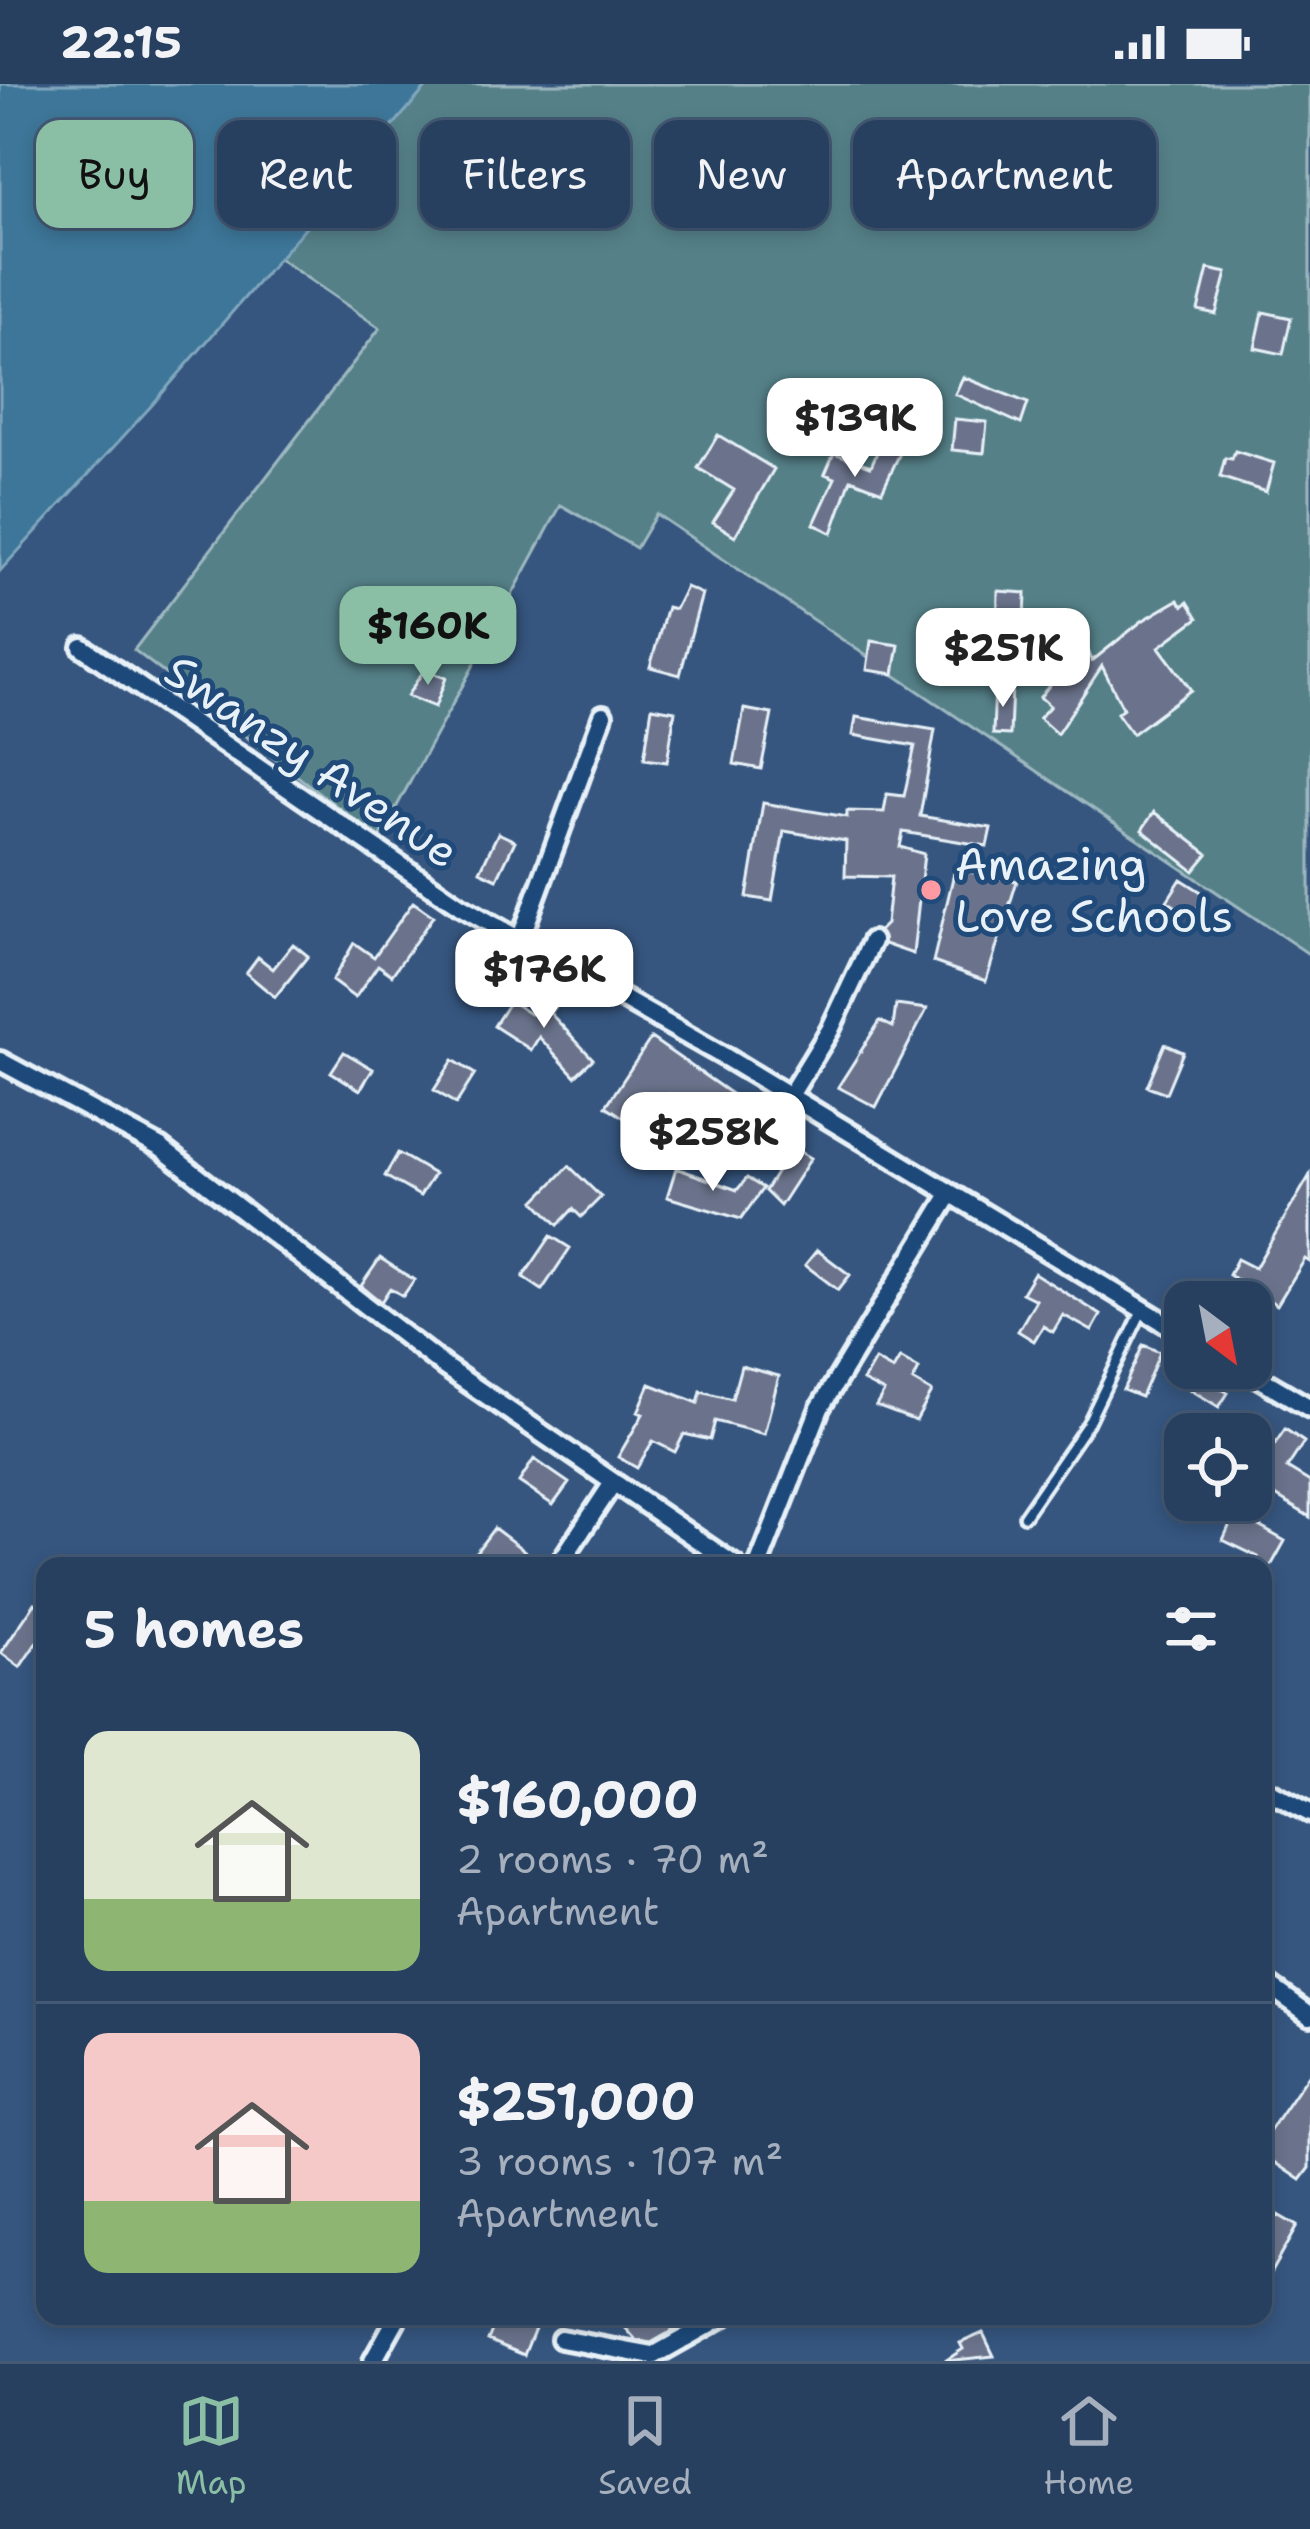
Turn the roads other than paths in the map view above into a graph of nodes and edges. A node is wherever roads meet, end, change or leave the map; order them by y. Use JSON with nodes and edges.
{"nodes":[{"id":1,"x":82,"y":647,"type":"dead end"},
{"id":2,"x":603,"y":715,"type":"dead end"},
{"id":3,"x":520,"y":940,"type":"junction"},
{"id":4,"x":872,"y":941,"type":"dead end"},
{"id":5,"x":0,"y":1061,"type":"edge"},
{"id":6,"x":789,"y":1097,"type":"junction"},
{"id":7,"x":949,"y":1196,"type":"junction"},
{"id":8,"x":1142,"y":1310,"type":"junction"},
{"id":9,"x":1164,"y":1323,"type":"edge"},
{"id":10,"x":1272,"y":1386,"type":"edge"},
{"id":11,"x":1310,"y":1408,"type":"edge"},
{"id":12,"x":614,"y":1483,"type":"junction"},
{"id":13,"x":1024,"y":1516,"type":"dead end"},
{"id":14,"x":565,"y":1557,"type":"edge"},
{"id":15,"x":723,"y":1557,"type":"edge"},
{"id":16,"x":762,"y":1557,"type":"edge"},
{"id":17,"x":1272,"y":1793,"type":"edge"},
{"id":18,"x":1310,"y":1813,"type":"edge"},
{"id":19,"x":1272,"y":1988,"type":"edge"},
{"id":20,"x":1310,"y":2015,"type":"edge"},
{"id":21,"x":393,"y":2325,"type":"edge"},
{"id":22,"x":708,"y":2325,"type":"edge"},
{"id":23,"x":561,"y":2339,"type":"dead end"},
{"id":24,"x":373,"y":2361,"type":"edge"}],
"edges":[{"from":1,"to":3,"type":"street","name":"Swanzy Avenue"},
{"from":2,"to":3,"type":"street"},
{"from":3,"to":6,"type":"street","name":"Swanzy Avenue"},
{"from":4,"to":6,"type":"street"},
{"from":5,"to":12,"type":"street"},
{"from":6,"to":7,"type":"street","name":"Swanzy Avenue"},
{"from":7,"to":8,"type":"street","name":"Swanzy Avenue"},
{"from":7,"to":16,"type":"street"},
{"from":8,"to":9,"type":"street","name":"Swanzy Avenue"},
{"from":8,"to":13,"type":"lane"},
{"from":10,"to":11,"type":"street"},
{"from":12,"to":14,"type":"street"},
{"from":12,"to":15,"type":"street"},
{"from":17,"to":18,"type":"street"},
{"from":19,"to":20,"type":"street"},
{"from":21,"to":24,"type":"street"},
{"from":22,"to":23,"type":"street"}]}
